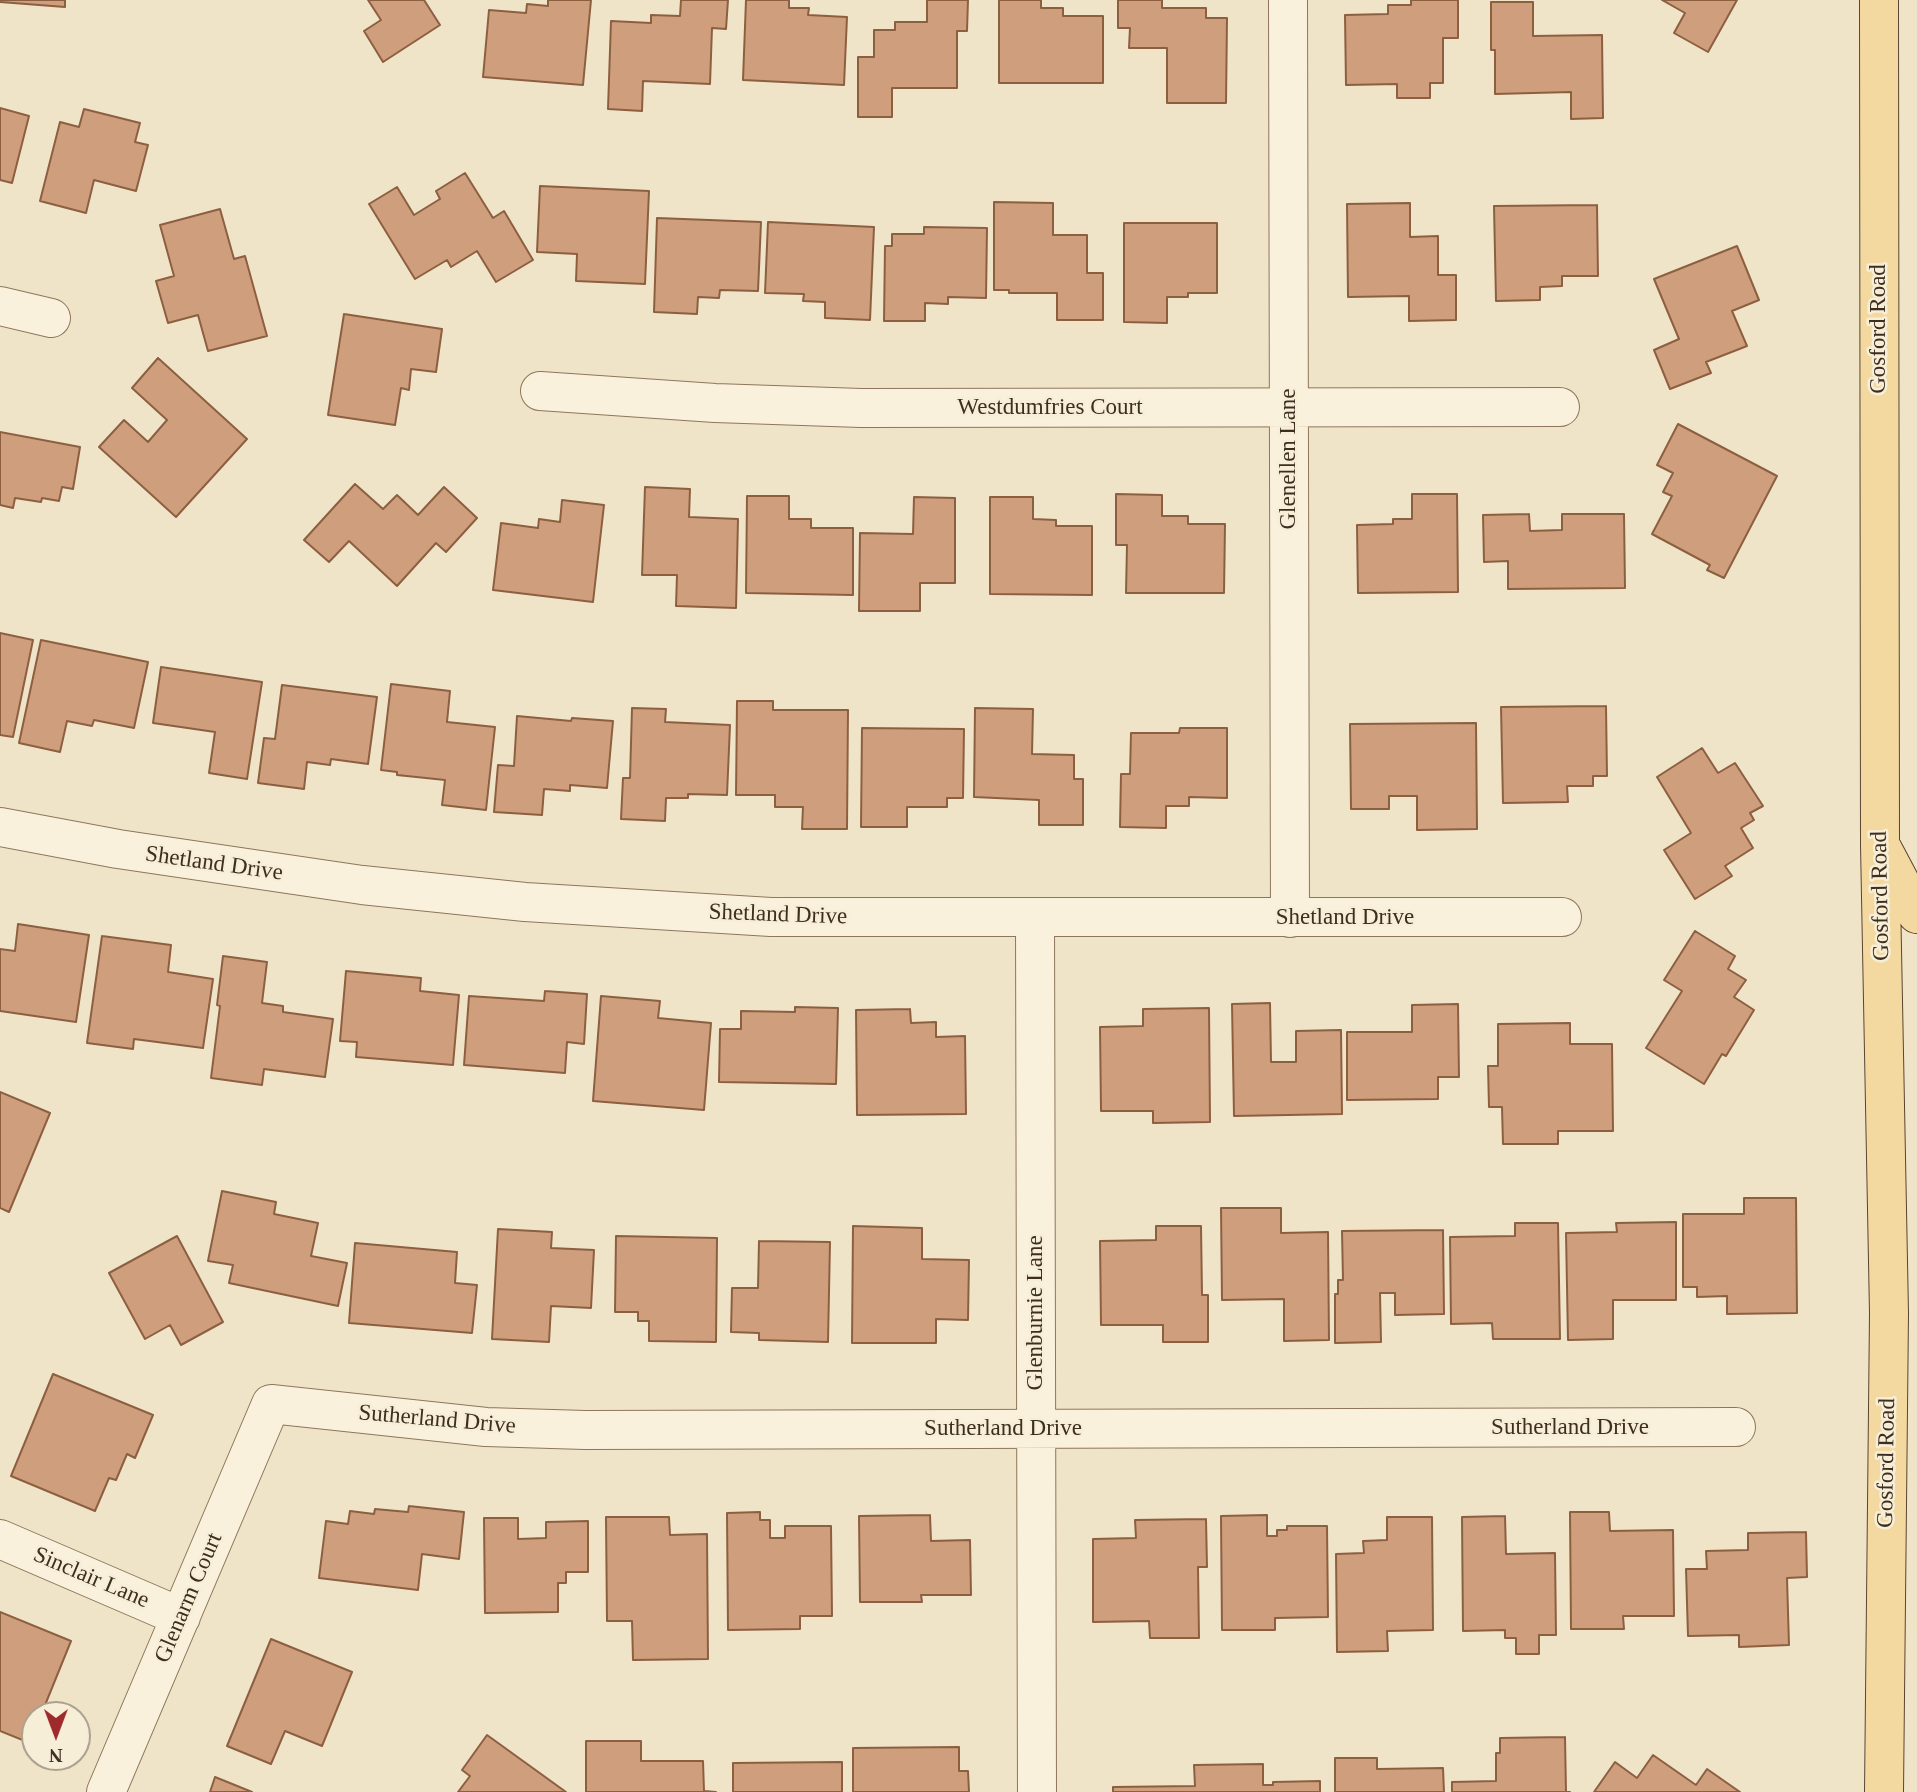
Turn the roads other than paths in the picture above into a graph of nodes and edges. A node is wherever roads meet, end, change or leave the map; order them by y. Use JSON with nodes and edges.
{"nodes":[{"id":1,"x":1287,"y":0,"type":"edge"},
{"id":2,"x":1879,"y":0,"type":"edge"},
{"id":3,"x":0,"y":306,"type":"edge"},
{"id":4,"x":51,"y":318,"type":"dead end"},
{"id":5,"x":540,"y":391,"type":"dead end"},
{"id":6,"x":1560,"y":407,"type":"dead end"},
{"id":7,"x":1289,"y":408,"type":"junction"},
{"id":8,"x":0,"y":827,"type":"edge"},
{"id":9,"x":1880,"y":845,"type":"junction"},
{"id":10,"x":1917,"y":914,"type":"edge"},
{"id":11,"x":1562,"y":917,"type":"dead end"},
{"id":12,"x":1035,"y":918,"type":"junction"},
{"id":13,"x":1290,"y":918,"type":"junction"},
{"id":14,"x":271,"y":1404,"type":"joint"},
{"id":15,"x":1736,"y":1427,"type":"dead end"},
{"id":16,"x":1036,"y":1429,"type":"junction"},
{"id":17,"x":0,"y":1539,"type":"edge"},
{"id":18,"x":181,"y":1617,"type":"junction"},
{"id":19,"x":106,"y":1792,"type":"edge"},
{"id":20,"x":1037,"y":1792,"type":"edge"},
{"id":21,"x":1884,"y":1792,"type":"edge"}],
"edges":[{"from":1,"to":7,"type":"street","name":"Glenellen Lane"},
{"from":2,"to":9,"type":"main road","name":"Gosford Road"},
{"from":3,"to":4,"type":"street"},
{"from":5,"to":7,"type":"street","name":"Westdumfries Court"},
{"from":6,"to":7,"type":"street","name":"Westdumfries Court"},
{"from":7,"to":13,"type":"street","name":"Glenellen Lane"},
{"from":8,"to":12,"type":"street","name":"Shetland Drive"},
{"from":9,"to":10,"type":"main road"},
{"from":9,"to":21,"type":"main road","name":"Gosford Road"},
{"from":11,"to":13,"type":"street","name":"Shetland Drive"},
{"from":12,"to":13,"type":"street","name":"Shetland Drive"},
{"from":12,"to":16,"type":"street","name":"Glenburnie Lane"},
{"from":14,"to":16,"type":"street","name":"Sutherland Drive"},
{"from":14,"to":18,"type":"street","name":"Glenarm Court"},
{"from":15,"to":16,"type":"street","name":"Sutherland Drive"},
{"from":16,"to":20,"type":"street","name":"Glenburnie Lane"},
{"from":17,"to":18,"type":"street","name":"Sinclair Lane"},
{"from":18,"to":19,"type":"street","name":"Glenarm Court"}]}
